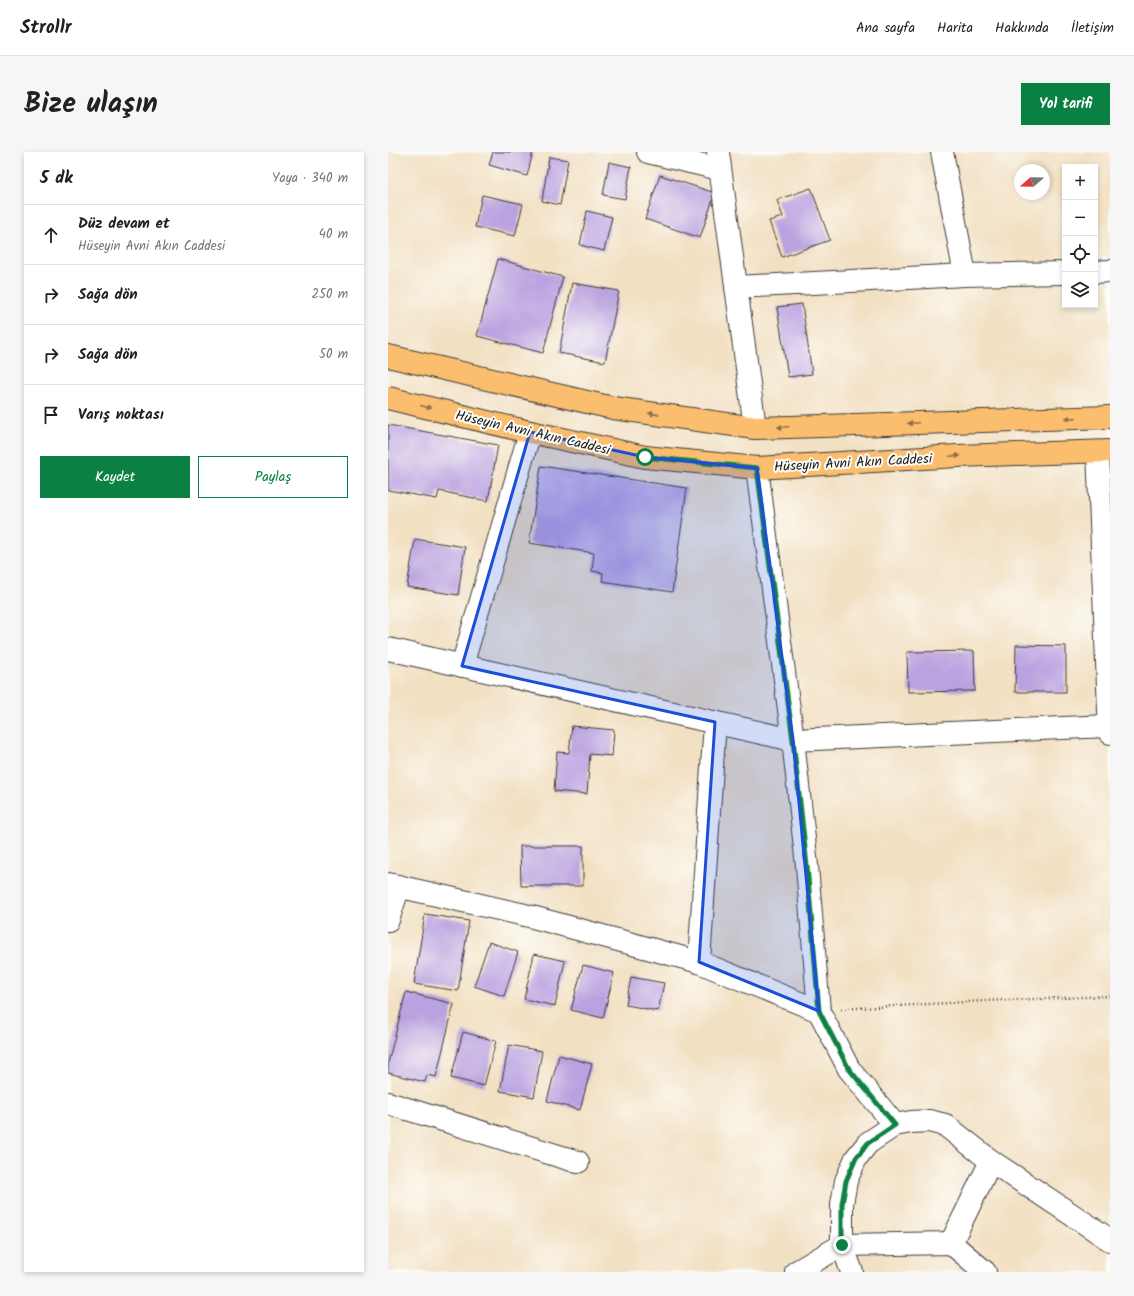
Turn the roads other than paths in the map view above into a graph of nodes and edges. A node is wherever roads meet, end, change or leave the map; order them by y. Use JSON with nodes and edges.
{"nodes":[{"id":1,"x":648,"y":152,"type":"edge"},
{"id":2,"x":942,"y":152,"type":"edge"},
{"id":3,"x":719,"y":160,"type":"edge"},
{"id":4,"x":1110,"y":271,"type":"edge"},
{"id":5,"x":1098,"y":272,"type":"edge"},
{"id":6,"x":1062,"y":273,"type":"edge"},
{"id":7,"x":965,"y":275,"type":"junction"},
{"id":8,"x":736,"y":287,"type":"junction"},
{"id":9,"x":388,"y":356,"type":"edge"},
{"id":10,"x":388,"y":398,"type":"edge"},
{"id":11,"x":1110,"y":417,"type":"edge"},
{"id":12,"x":755,"y":428,"type":"junction"},
{"id":13,"x":530,"y":432,"type":"junction"},
{"id":14,"x":1104,"y":452,"type":"edge"},
{"id":15,"x":757,"y":468,"type":"junction"},
{"id":16,"x":388,"y":649,"type":"edge"},
{"id":17,"x":462,"y":666,"type":"junction"},
{"id":18,"x":715,"y":722,"type":"junction"},
{"id":19,"x":1110,"y":730,"type":"edge"},
{"id":20,"x":793,"y":740,"type":"junction"},
{"id":21,"x":393,"y":885,"type":"edge"},
{"id":22,"x":388,"y":920,"type":"edge"},
{"id":23,"x":699,"y":962,"type":"junction"},
{"id":24,"x":819,"y":1011,"type":"junction"},
{"id":25,"x":388,"y":1103,"type":"edge"},
{"id":26,"x":895,"y":1125,"type":"junction"},
{"id":27,"x":991,"y":1161,"type":"junction"},
{"id":28,"x":578,"y":1162,"type":"dead end"},
{"id":29,"x":1110,"y":1240,"type":"edge"},
{"id":30,"x":951,"y":1243,"type":"junction"},
{"id":31,"x":842,"y":1245,"type":"junction"},
{"id":32,"x":796,"y":1272,"type":"edge"},
{"id":33,"x":852,"y":1272,"type":"edge"},
{"id":34,"x":985,"y":1272,"type":"edge"}],
"edges":[{"from":1,"to":3,"type":"street"},
{"from":2,"to":7,"type":"street"},
{"from":3,"to":8,"type":"street"},
{"from":4,"to":5,"type":"street"},
{"from":6,"to":7,"type":"street"},
{"from":7,"to":8,"type":"street"},
{"from":8,"to":12,"type":"street"},
{"from":12,"to":9,"type":"main road","one_way":true},
{"from":10,"to":13,"type":"main road","name":"Hüseyin Avni Akın Caddesi","one_way":true},
{"from":11,"to":12,"type":"main road","one_way":true},
{"from":13,"to":15,"type":"main road","name":"Hüseyin Avni Akın Caddesi"},
{"from":13,"to":17,"type":"street"},
{"from":15,"to":14,"type":"main road","name":"Hüseyin Avni Akın Caddesi","one_way":true},
{"from":14,"to":19,"type":"street"},
{"from":15,"to":20,"type":"street"},
{"from":16,"to":17,"type":"street"},
{"from":17,"to":18,"type":"street"},
{"from":18,"to":20,"type":"street"},
{"from":18,"to":23,"type":"street"},
{"from":19,"to":20,"type":"street"},
{"from":20,"to":24,"type":"street"},
{"from":21,"to":22,"type":"street"},
{"from":21,"to":23,"type":"street"},
{"from":23,"to":24,"type":"street"},
{"from":24,"to":26,"type":"street"},
{"from":25,"to":28,"type":"street"},
{"from":26,"to":27,"type":"street"},
{"from":26,"to":31,"type":"street"},
{"from":27,"to":29,"type":"street"},
{"from":27,"to":30,"type":"street"},
{"from":30,"to":31,"type":"street"},
{"from":30,"to":34,"type":"street"},
{"from":31,"to":32,"type":"street"},
{"from":31,"to":33,"type":"street"}]}
